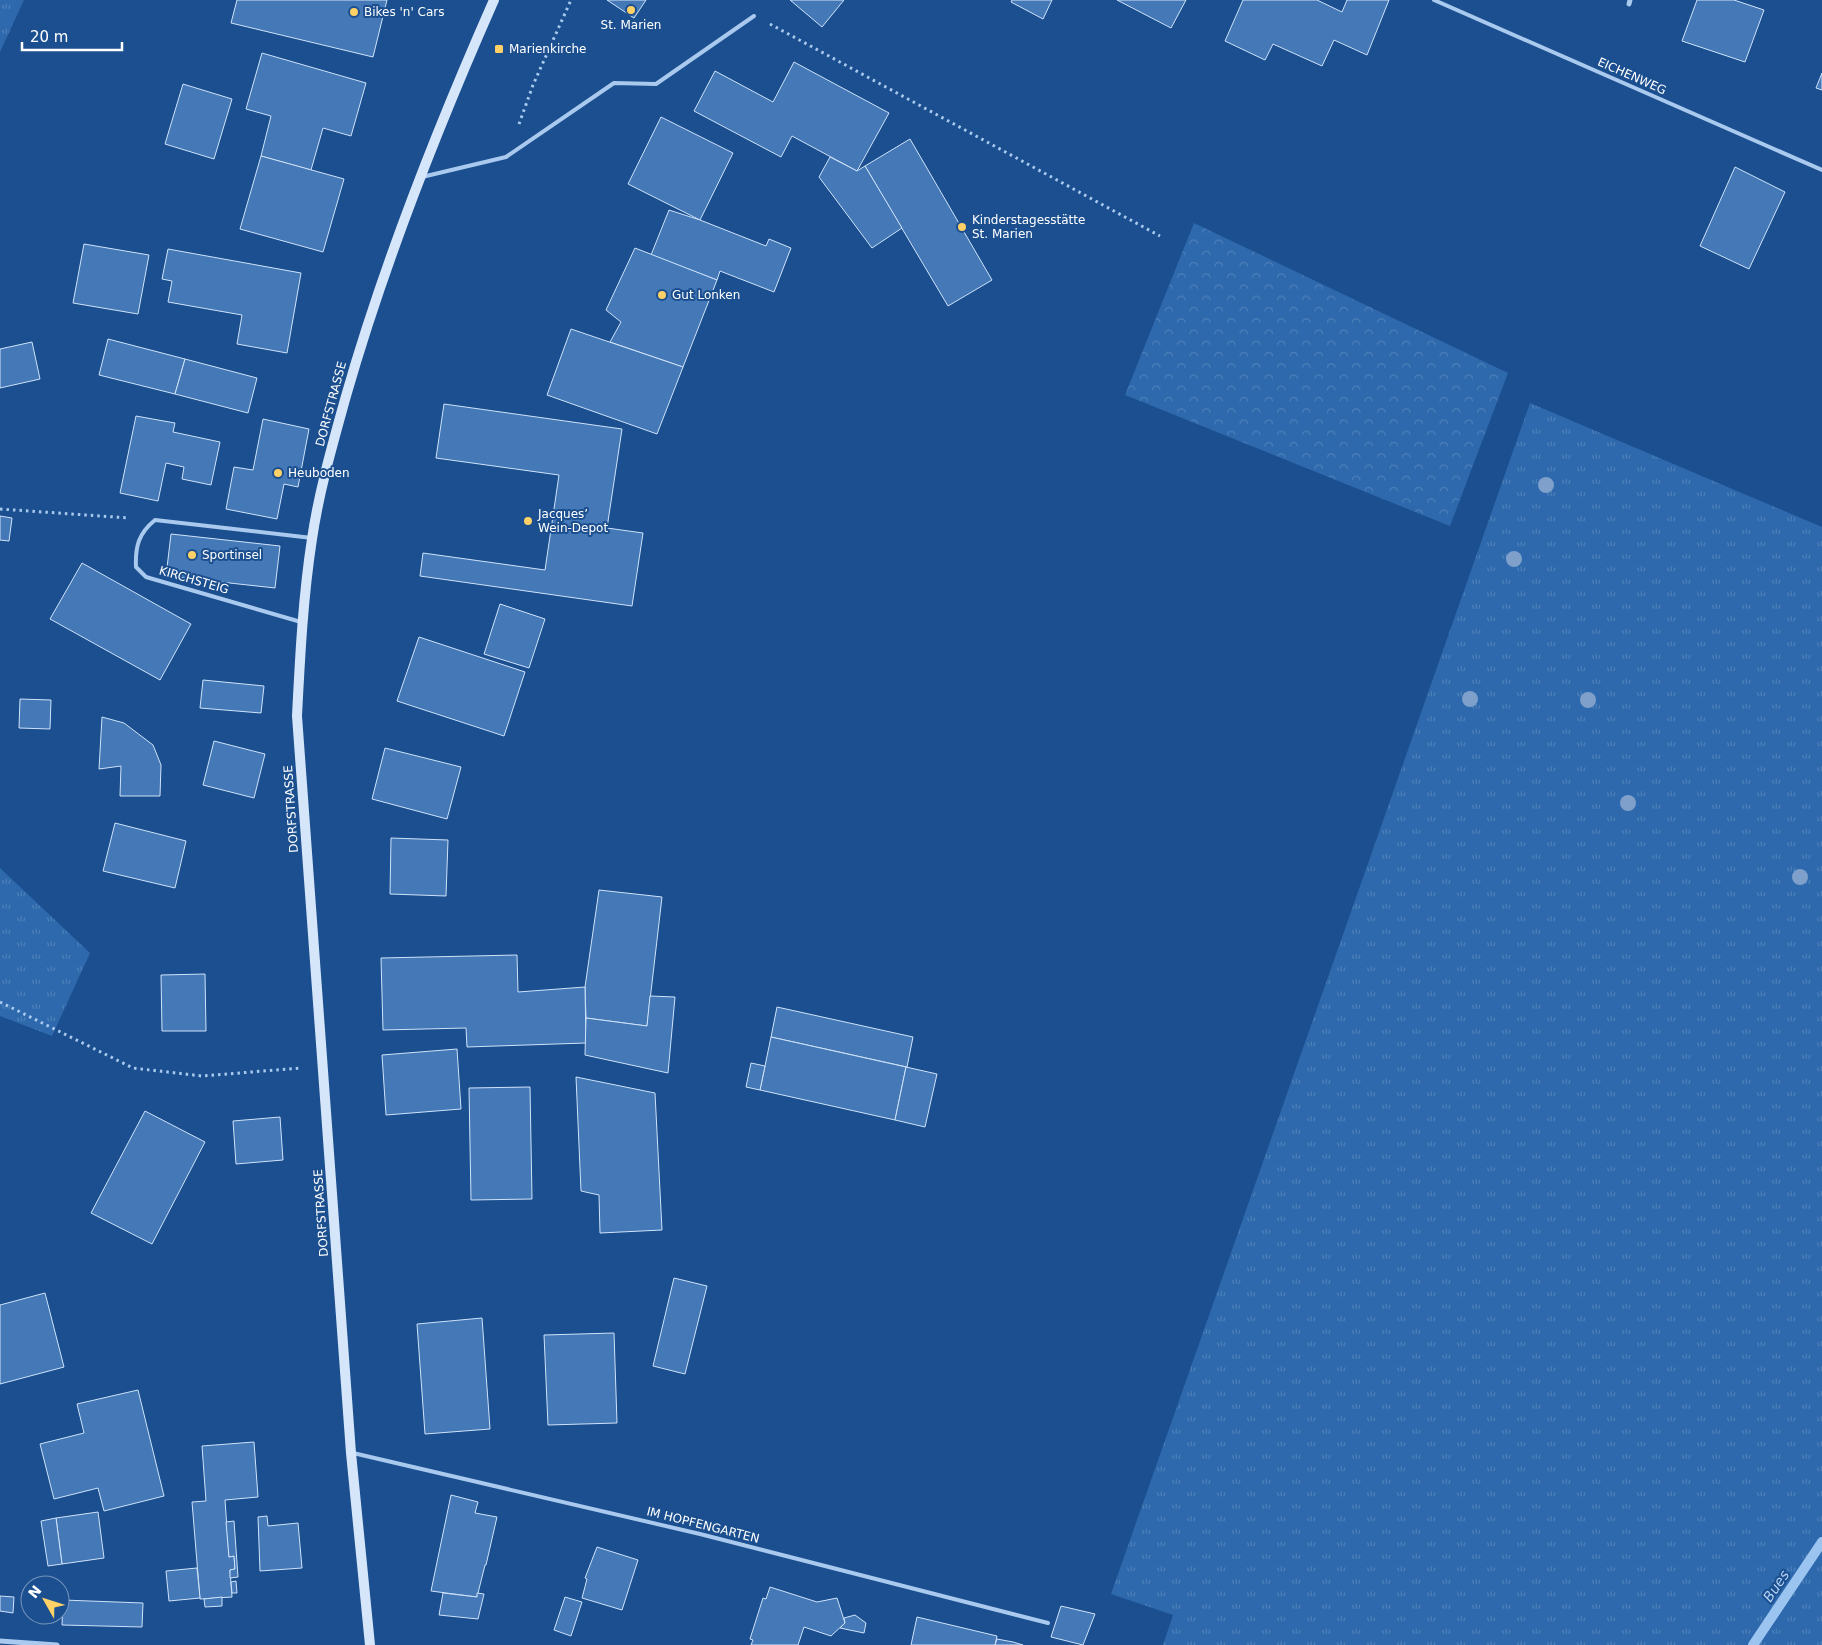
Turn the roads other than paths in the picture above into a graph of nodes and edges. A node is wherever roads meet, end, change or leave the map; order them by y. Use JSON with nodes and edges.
{"nodes":[{"id":1,"x":494,"y":0,"type":"edge"},
{"id":2,"x":1434,"y":0,"type":"edge"},
{"id":3,"x":754,"y":16,"type":"road end"},
{"id":4,"x":1822,"y":170,"type":"edge"},
{"id":5,"x":420,"y":178,"type":"junction"},
{"id":6,"x":312,"y":538,"type":"junction"},
{"id":7,"x":302,"y":623,"type":"junction"},
{"id":8,"x":351,"y":1453,"type":"junction"},
{"id":9,"x":1048,"y":1623,"type":"dead end"},
{"id":10,"x":0,"y":1641,"type":"edge"},
{"id":11,"x":57,"y":1645,"type":"edge"},
{"id":12,"x":370,"y":1645,"type":"edge"}],
"edges":[{"from":1,"to":5,"type":"main road","name":"DORFSTRASSE"},
{"from":2,"to":4,"type":"lane","name":"EICHENWEG"},
{"from":3,"to":5,"type":"lane"},
{"from":5,"to":6,"type":"main road","name":"DORFSTRASSE"},
{"from":6,"to":7,"type":"main road","name":"DORFSTRASSE"},
{"from":6,"to":7,"type":"lane","name":"KIRCHSTEIG"},
{"from":7,"to":8,"type":"main road","name":"DORFSTRASSE"},
{"from":8,"to":9,"type":"lane","name":"IM HOPFENGARTEN"},
{"from":8,"to":12,"type":"main road","name":"DORFSTRASSE"},
{"from":10,"to":11,"type":"street"}]}
